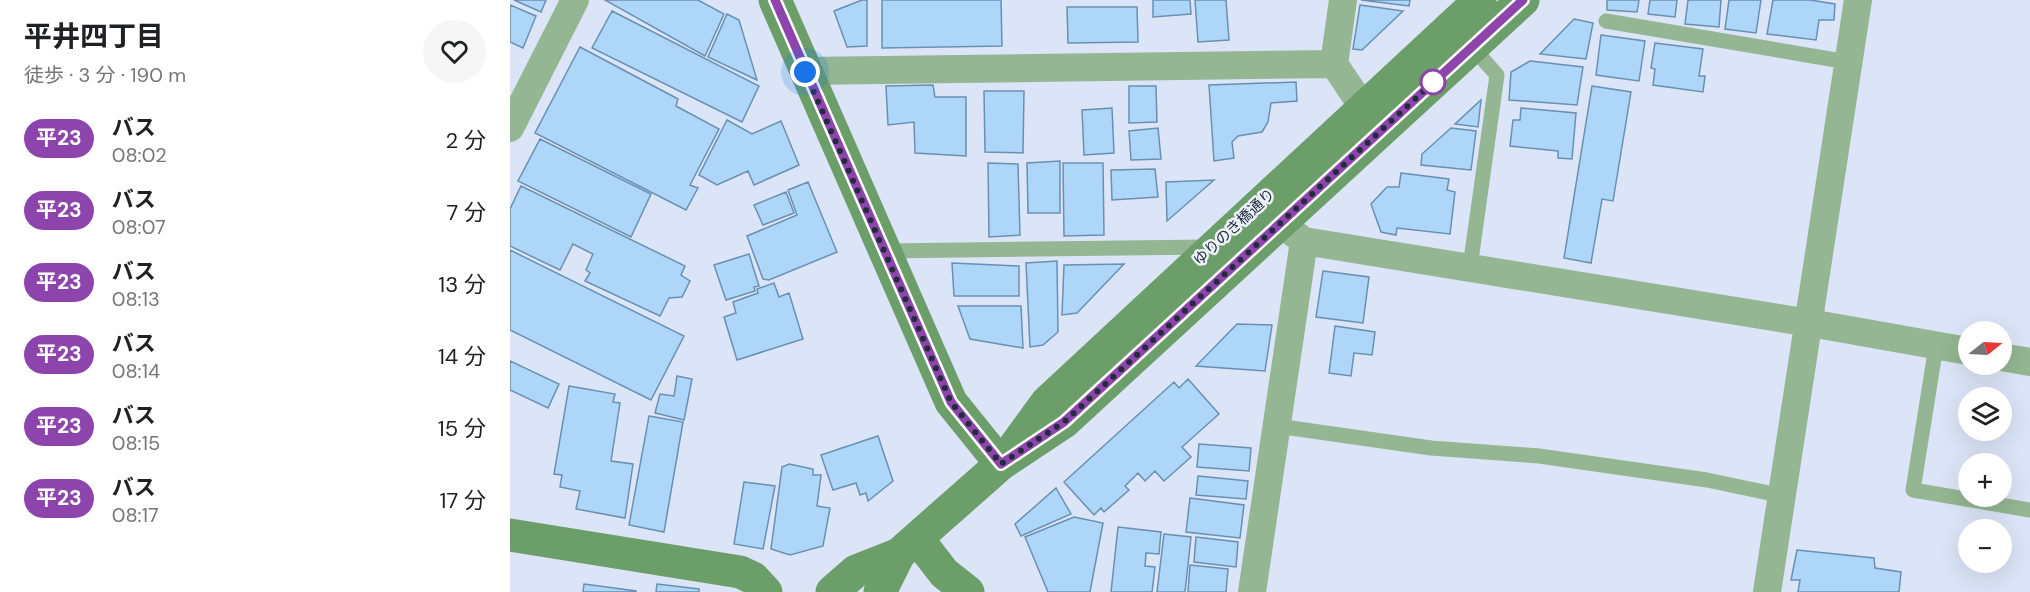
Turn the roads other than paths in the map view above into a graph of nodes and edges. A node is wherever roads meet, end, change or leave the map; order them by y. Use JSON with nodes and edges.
{"nodes":[{"id":1,"x":575,"y":0,"type":"edge"},
{"id":2,"x":775,"y":0,"type":"edge"},
{"id":3,"x":1343,"y":0,"type":"edge"},
{"id":4,"x":1480,"y":0,"type":"edge"},
{"id":5,"x":1523,"y":0,"type":"edge"},
{"id":6,"x":1858,"y":0,"type":"edge"},
{"id":7,"x":1606,"y":21,"type":"dead end"},
{"id":8,"x":1472,"y":47,"type":"junction"},
{"id":9,"x":1848,"y":62,"type":"junction"},
{"id":10,"x":1334,"y":64,"type":"junction"},
{"id":11,"x":805,"y":72,"type":"junction"},
{"id":12,"x":1363,"y":107,"type":"junction"},
{"id":13,"x":512,"y":120,"type":"edge"},
{"id":14,"x":1293,"y":232,"type":"junction"},
{"id":15,"x":1212,"y":247,"type":"junction"},
{"id":16,"x":884,"y":251,"type":"junction"},
{"id":17,"x":1470,"y":267,"type":"junction"},
{"id":18,"x":1810,"y":323,"type":"junction"},
{"id":19,"x":1936,"y":346,"type":"junction"},
{"id":20,"x":1958,"y":349,"type":"edge"},
{"id":21,"x":2012,"y":359,"type":"edge"},
{"id":22,"x":2030,"y":362,"type":"edge"},
{"id":23,"x":1277,"y":426,"type":"junction"},
{"id":24,"x":1001,"y":464,"type":"junction"},
{"id":25,"x":1783,"y":496,"type":"junction"},
{"id":26,"x":2030,"y":510,"type":"edge"},
{"id":27,"x":510,"y":535,"type":"edge"},
{"id":28,"x":908,"y":546,"type":"junction"},
{"id":29,"x":766,"y":592,"type":"edge"},
{"id":30,"x":832,"y":592,"type":"edge"},
{"id":31,"x":880,"y":592,"type":"edge"},
{"id":32,"x":968,"y":592,"type":"edge"},
{"id":33,"x":1252,"y":592,"type":"edge"},
{"id":34,"x":1767,"y":592,"type":"edge"}],
"edges":[{"from":1,"to":13,"type":"street"},
{"from":2,"to":11,"type":"main road"},
{"from":3,"to":10,"type":"street"},
{"from":4,"to":12,"type":"main road","name":"ゆりのき橋通り"},
{"from":5,"to":8,"type":"main road","name":"ゆりのき橋通り"},
{"from":6,"to":9,"type":"street"},
{"from":7,"to":9,"type":"lane"},
{"from":8,"to":14,"type":"main road","name":"ゆりのき橋通り"},
{"from":8,"to":17,"type":"lane"},
{"from":9,"to":18,"type":"street"},
{"from":10,"to":11,"type":"street"},
{"from":10,"to":12,"type":"street"},
{"from":11,"to":16,"type":"main road"},
{"from":12,"to":15,"type":"main road","name":"ゆりのき橋通り"},
{"from":14,"to":17,"type":"street"},
{"from":14,"to":23,"type":"street"},
{"from":14,"to":24,"type":"main road","name":"ゆりのき橋通り"},
{"from":15,"to":16,"type":"lane"},
{"from":15,"to":24,"type":"main road","name":"ゆりのき橋通り"},
{"from":16,"to":24,"type":"main road"},
{"from":17,"to":18,"type":"street"},
{"from":18,"to":19,"type":"street"},
{"from":18,"to":25,"type":"street"},
{"from":19,"to":20,"type":"street"},
{"from":19,"to":26,"type":"lane"},
{"from":21,"to":22,"type":"street"},
{"from":23,"to":25,"type":"lane"},
{"from":23,"to":33,"type":"street"},
{"from":24,"to":28,"type":"main road","name":"ゆりのき橋通り"},
{"from":25,"to":34,"type":"street"},
{"from":27,"to":29,"type":"main road"},
{"from":28,"to":30,"type":"main road"},
{"from":28,"to":31,"type":"main road"},
{"from":28,"to":32,"type":"main road"}]}
